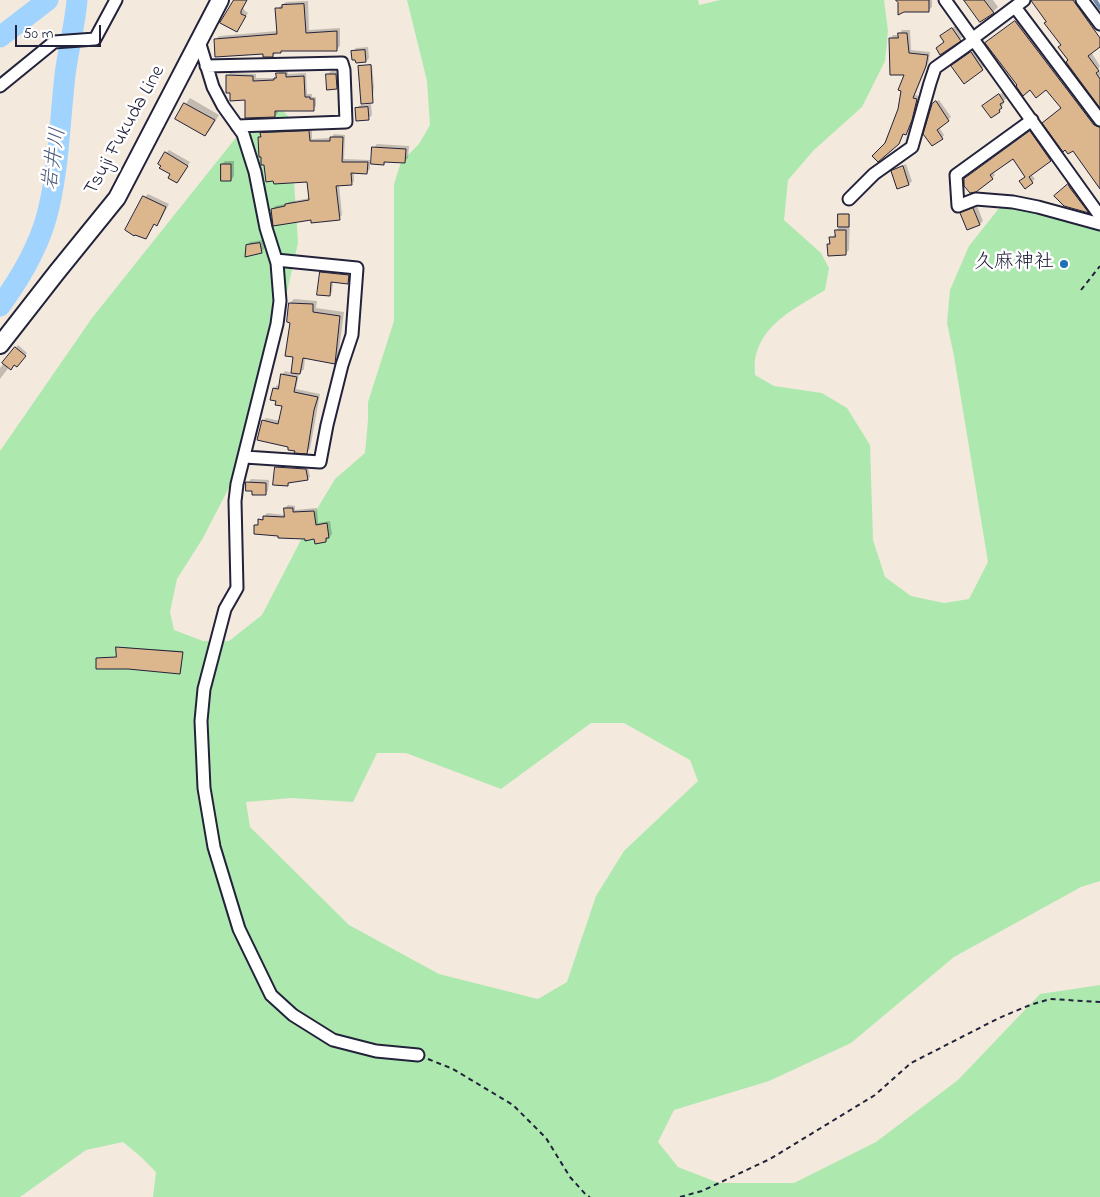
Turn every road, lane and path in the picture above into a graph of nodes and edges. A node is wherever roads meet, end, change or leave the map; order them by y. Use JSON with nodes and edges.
{"nodes":[{"id":1,"x":116,"y":0,"type":"edge"},
{"id":2,"x":220,"y":0,"type":"edge"},
{"id":3,"x":945,"y":0,"type":"edge"},
{"id":4,"x":1082,"y":0,"type":"edge"},
{"id":5,"x":1019,"y":3,"type":"edge"},
{"id":6,"x":1100,"y":24,"type":"edge"},
{"id":7,"x":973,"y":40,"type":"junction"},
{"id":8,"x":199,"y":41,"type":"junction"},
{"id":9,"x":206,"y":66,"type":"junction"},
{"id":10,"x":0,"y":86,"type":"edge"},
{"id":11,"x":1032,"y":120,"type":"junction"},
{"id":12,"x":1100,"y":120,"type":"edge"},
{"id":13,"x":237,"y":126,"type":"junction"},
{"id":14,"x":848,"y":199,"type":"dead end"},
{"id":15,"x":1100,"y":216,"type":"edge"},
{"id":16,"x":1100,"y":224,"type":"edge"},
{"id":17,"x":276,"y":260,"type":"junction"},
{"id":18,"x":1100,"y":266,"type":"edge"},
{"id":19,"x":1081,"y":290,"type":"dead end"},
{"id":20,"x":0,"y":345,"type":"edge"},
{"id":21,"x":245,"y":457,"type":"junction"},
{"id":22,"x":1100,"y":1002,"type":"edge"},
{"id":23,"x":418,"y":1055,"type":"joint"},
{"id":24,"x":590,"y":1197,"type":"edge"},
{"id":25,"x":680,"y":1197,"type":"edge"}],
"edges":[{"from":1,"to":10,"type":"street"},
{"from":2,"to":8,"type":"main road","name":"Tsuji Fukuda Line"},
{"from":3,"to":7,"type":"street"},
{"from":4,"to":6,"type":"street"},
{"from":5,"to":7,"type":"street"},
{"from":5,"to":12,"type":"street"},
{"from":7,"to":11,"type":"street"},
{"from":7,"to":14,"type":"street"},
{"from":8,"to":9,"type":"street"},
{"from":8,"to":20,"type":"main road","name":"Tsuji Fukuda Line"},
{"from":9,"to":13,"type":"street"},
{"from":9,"to":13,"type":"street"},
{"from":11,"to":15,"type":"street"},
{"from":11,"to":16,"type":"street"},
{"from":13,"to":17,"type":"street"},
{"from":17,"to":21,"type":"street"},
{"from":17,"to":21,"type":"street"},
{"from":18,"to":19,"type":"path"},
{"from":21,"to":23,"type":"street"},
{"from":22,"to":25,"type":"path"},
{"from":23,"to":24,"type":"path"}]}
